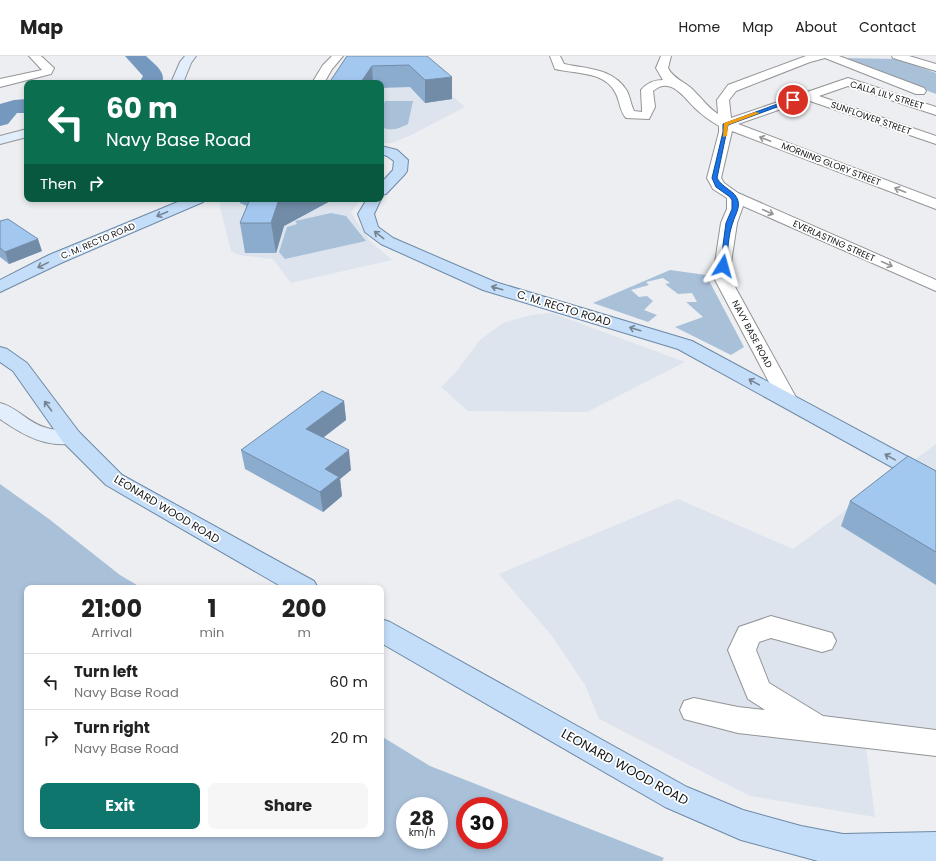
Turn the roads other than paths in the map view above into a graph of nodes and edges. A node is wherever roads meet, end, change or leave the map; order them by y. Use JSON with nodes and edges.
{"nodes":[{"id":1,"x":34,"y":56,"type":"edge"},
{"id":2,"x":191,"y":56,"type":"edge"},
{"id":3,"x":338,"y":56,"type":"edge"},
{"id":4,"x":556,"y":56,"type":"edge"},
{"id":5,"x":666,"y":56,"type":"edge"},
{"id":6,"x":822,"y":56,"type":"edge"},
{"id":7,"x":829,"y":56,"type":"edge"},
{"id":8,"x":897,"y":56,"type":"edge"},
{"id":9,"x":936,"y":68,"type":"edge"},
{"id":10,"x":178,"y":80,"type":"edge"},
{"id":11,"x":320,"y":80,"type":"edge"},
{"id":12,"x":0,"y":83,"type":"edge"},
{"id":13,"x":681,"y":87,"type":"junction"},
{"id":14,"x":930,"y":94,"type":"dead end"},
{"id":15,"x":807,"y":96,"type":"junction"},
{"id":16,"x":936,"y":110,"type":"edge"},
{"id":17,"x":725,"y":124,"type":"junction"},
{"id":18,"x":24,"y":134,"type":"edge"},
{"id":19,"x":3,"y":139,"type":"edge"},
{"id":20,"x":936,"y":140,"type":"edge"},
{"id":21,"x":384,"y":151,"type":"edge"},
{"id":22,"x":384,"y":188,"type":"edge"},
{"id":23,"x":733,"y":196,"type":"junction"},
{"id":24,"x":191,"y":202,"type":"edge"},
{"id":25,"x":372,"y":202,"type":"edge"},
{"id":26,"x":936,"y":204,"type":"edge"},
{"id":27,"x":936,"y":286,"type":"edge"},
{"id":28,"x":3,"y":288,"type":"edge"},
{"id":29,"x":0,"y":353,"type":"edge"},
{"id":30,"x":788,"y":400,"type":"junction"},
{"id":31,"x":0,"y":409,"type":"edge"},
{"id":32,"x":72,"y":437,"type":"junction"},
{"id":33,"x":936,"y":482,"type":"edge"},
{"id":34,"x":300,"y":585,"type":"edge"},
{"id":35,"x":384,"y":632,"type":"edge"},
{"id":36,"x":822,"y":641,"type":"dead end"},
{"id":37,"x":694,"y":710,"type":"dead end"},
{"id":38,"x":817,"y":728,"type":"junction"},
{"id":39,"x":936,"y":743,"type":"edge"},
{"id":40,"x":936,"y":848,"type":"edge"}],
"edges":[{"from":1,"to":12,"type":"street"},
{"from":2,"to":10,"type":"main road"},
{"from":3,"to":11,"type":"street"},
{"from":4,"to":13,"type":"street"},
{"from":5,"to":13,"type":"street","name":"MORNING GLORY STREET"},
{"from":6,"to":17,"type":"street"},
{"from":7,"to":14,"type":"street"},
{"from":8,"to":9,"type":"street"},
{"from":13,"to":17,"type":"street","name":"MORNING GLORY STREET"},
{"from":15,"to":16,"type":"street","name":"CALLA LILY STREET"},
{"from":15,"to":17,"type":"street","name":"CALLA LILY STREET"},
{"from":15,"to":20,"type":"street","name":"SUNFLOWER STREET"},
{"from":17,"to":23,"type":"street"},
{"from":26,"to":17,"type":"street","name":"MORNING GLORY STREET","one_way":true},
{"from":18,"to":19,"type":"main road"},
{"from":21,"to":22,"type":"main road"},
{"from":23,"to":27,"type":"street","name":"EVERLASTING STREET","one_way":true},
{"from":23,"to":30,"type":"street","name":"NAVY BASE ROAD"},
{"from":24,"to":28,"type":"main road","name":"C. M. RECTO ROAD","one_way":true},
{"from":30,"to":25,"type":"main road","name":"C. M. RECTO ROAD","one_way":true},
{"from":32,"to":29,"type":"main road","name":"LEONARD WOOD ROAD","one_way":true},
{"from":33,"to":30,"type":"main road","one_way":true},
{"from":31,"to":32,"type":"main road"},
{"from":32,"to":34,"type":"main road","name":"LEONARD WOOD ROAD"},
{"from":35,"to":40,"type":"main road","name":"LEONARD WOOD ROAD"},
{"from":36,"to":38,"type":"street"},
{"from":37,"to":38,"type":"street"},
{"from":38,"to":39,"type":"street"}]}
